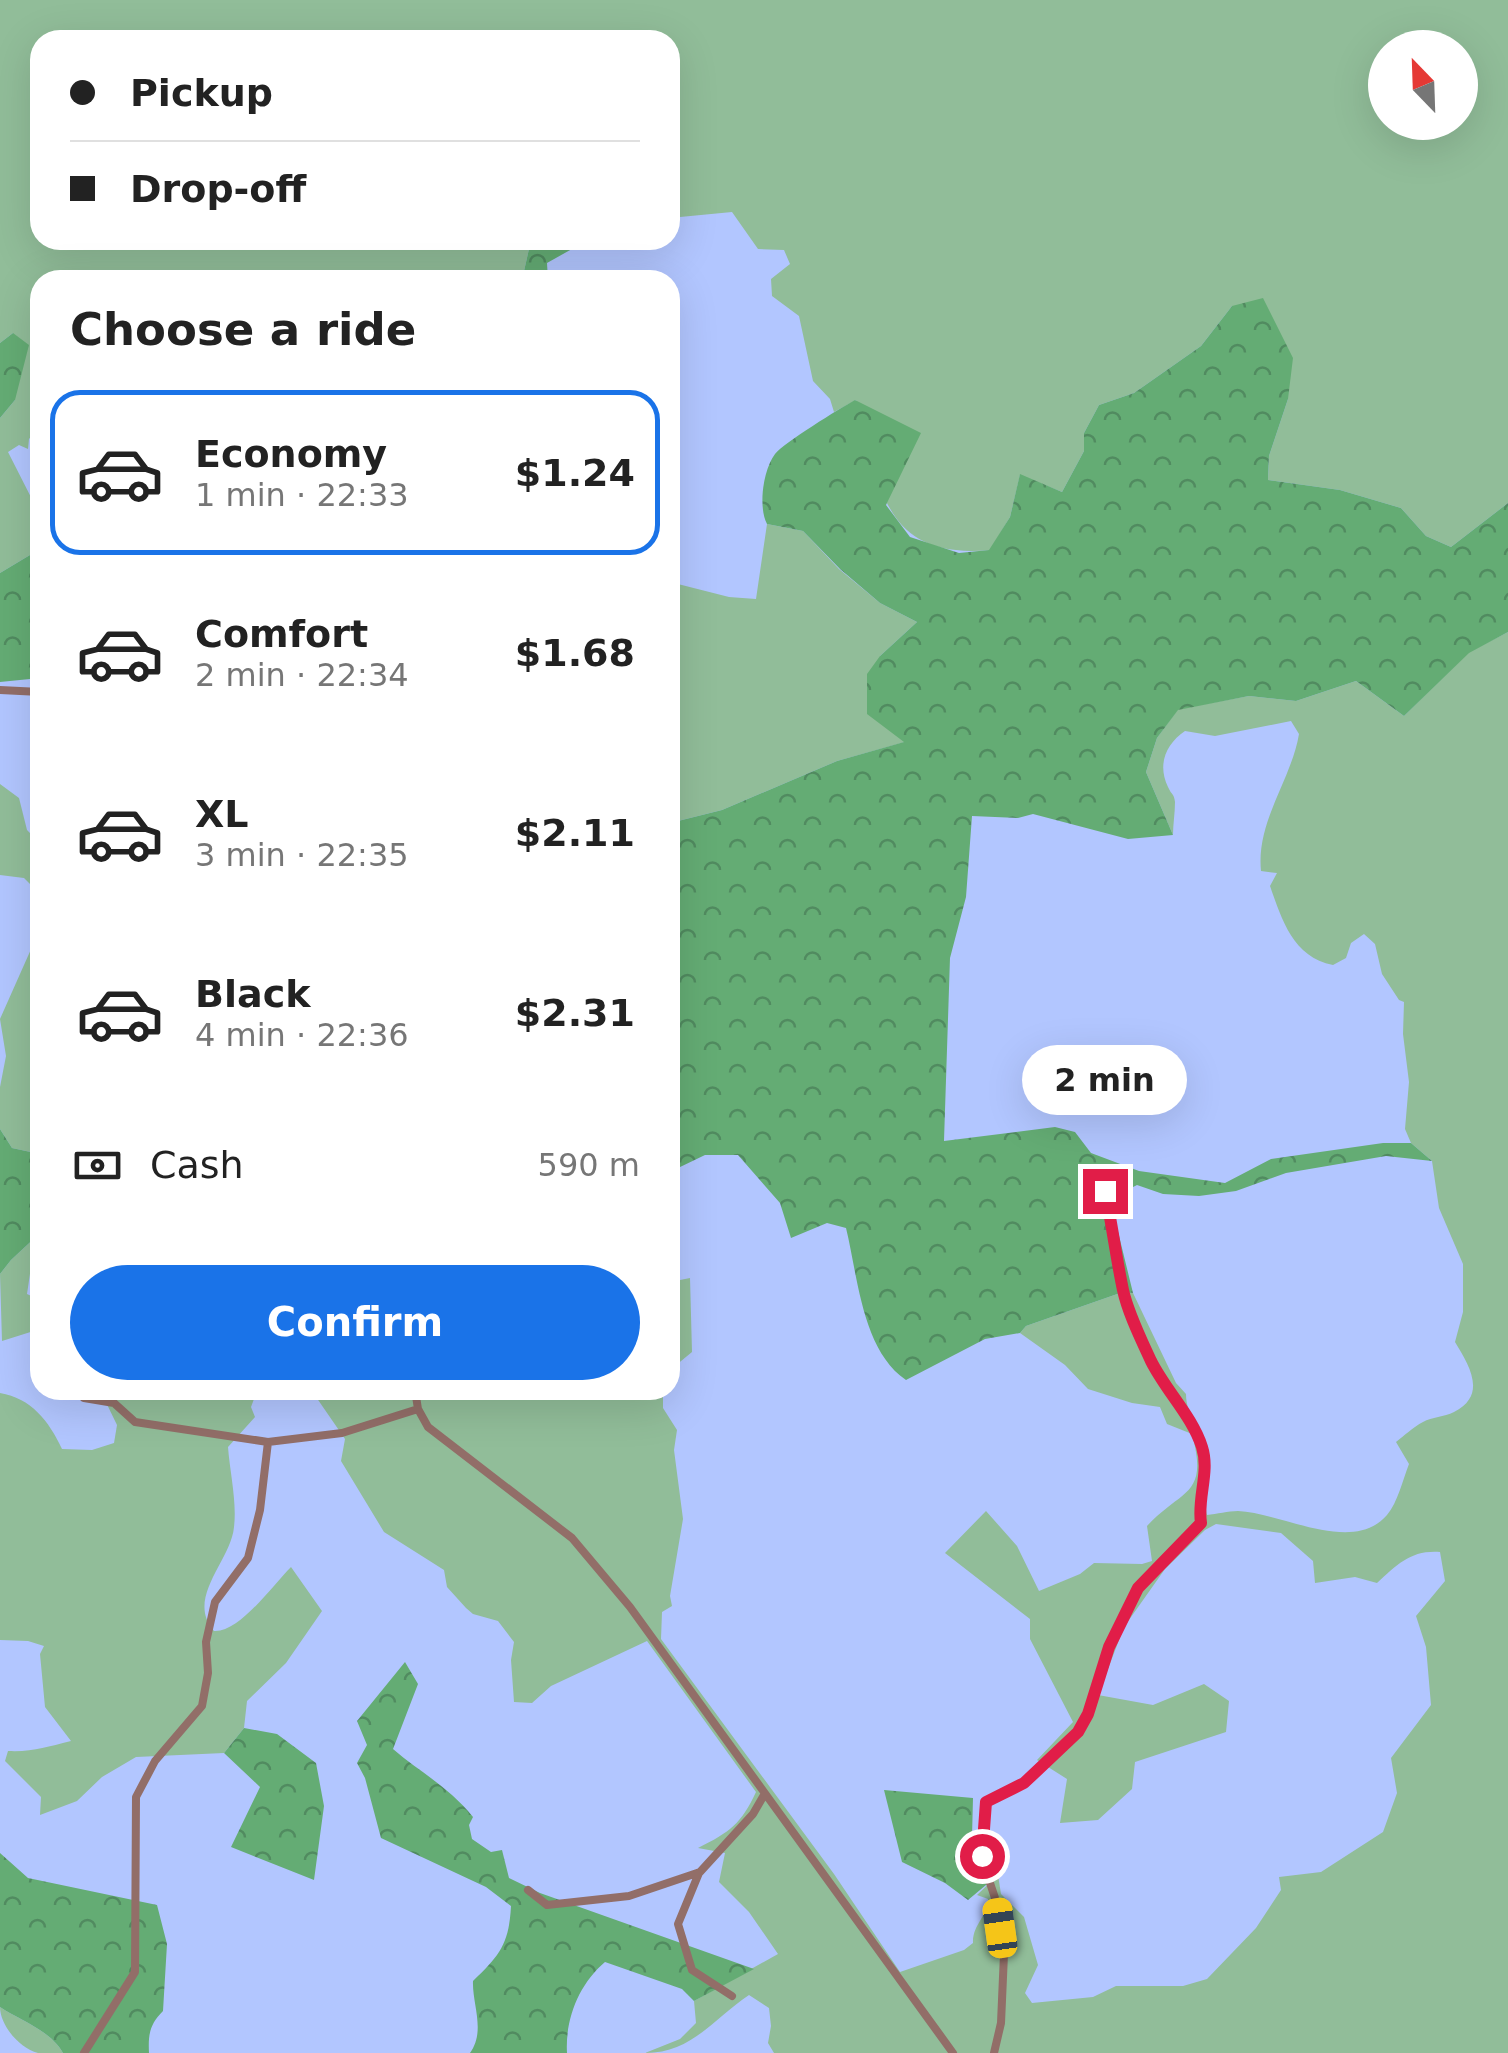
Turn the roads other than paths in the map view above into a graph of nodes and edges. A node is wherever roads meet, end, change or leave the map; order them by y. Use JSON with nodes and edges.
{"nodes":[{"id":1,"x":0,"y":690,"type":"edge"},
{"id":2,"x":30,"y":692,"type":"edge"},
{"id":3,"x":1128,"y":1176,"type":"dead end"},
{"id":4,"x":96,"y":1400,"type":"edge"},
{"id":5,"x":417,"y":1400,"type":"edge"},
{"id":6,"x":418,"y":1409,"type":"junction"},
{"id":7,"x":268,"y":1442,"type":"junction"},
{"id":8,"x":764,"y":1796,"type":"junction"},
{"id":9,"x":700,"y":1872,"type":"junction"},
{"id":10,"x":528,"y":1890,"type":"dead end"},
{"id":11,"x":732,"y":1996,"type":"dead end"},
{"id":12,"x":84,"y":2053,"type":"edge"},
{"id":13,"x":952,"y":2053,"type":"edge"},
{"id":14,"x":994,"y":2053,"type":"edge"}],
"edges":[{"from":1,"to":2,"type":"street"},
{"from":3,"to":14,"type":"street"},
{"from":4,"to":7,"type":"street"},
{"from":5,"to":6,"type":"street"},
{"from":6,"to":7,"type":"street"},
{"from":6,"to":8,"type":"street"},
{"from":7,"to":12,"type":"street"},
{"from":8,"to":9,"type":"street"},
{"from":8,"to":13,"type":"street"},
{"from":9,"to":10,"type":"street"},
{"from":9,"to":11,"type":"street"}]}
